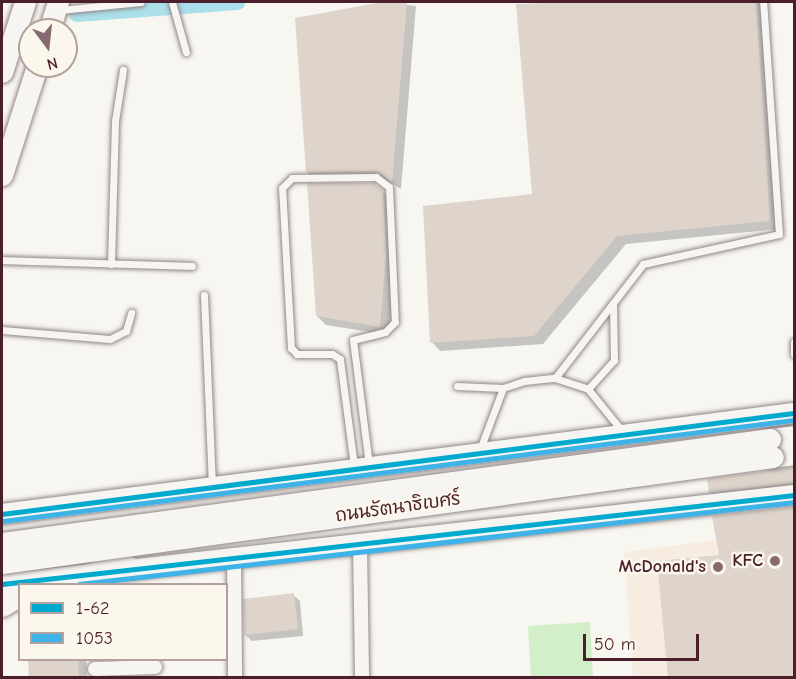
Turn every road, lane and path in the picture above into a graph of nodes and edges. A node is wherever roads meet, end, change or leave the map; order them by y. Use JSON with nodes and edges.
{"nodes":[{"id":1,"x":25,"y":2,"type":"edge"},
{"id":2,"x":141,"y":2,"type":"edge"},
{"id":3,"x":172,"y":2,"type":"edge"},
{"id":4,"x":764,"y":2,"type":"edge"},
{"id":5,"x":54,"y":14,"type":"edge"},
{"id":6,"x":186,"y":52,"type":"dead end"},
{"id":7,"x":123,"y":70,"type":"dead end"},
{"id":8,"x":2,"y":72,"type":"edge"},
{"id":9,"x":33,"y":78,"type":"edge"},
{"id":10,"x":2,"y":175,"type":"edge"},
{"id":11,"x":2,"y":260,"type":"edge"},
{"id":12,"x":111,"y":264,"type":"junction"},
{"id":13,"x":192,"y":266,"type":"dead end"},
{"id":14,"x":204,"y":295,"type":"dead end"},
{"id":15,"x":613,"y":303,"type":"junction"},
{"id":16,"x":131,"y":314,"type":"dead end"},
{"id":17,"x":2,"y":330,"type":"edge"},
{"id":18,"x":795,"y":342,"type":"edge"},
{"id":19,"x":795,"y":354,"type":"edge"},
{"id":20,"x":555,"y":378,"type":"junction"},
{"id":21,"x":457,"y":386,"type":"dead end"},
{"id":22,"x":503,"y":388,"type":"junction"},
{"id":23,"x":588,"y":389,"type":"junction"},
{"id":24,"x":795,"y":413,"type":"edge"},
{"id":25,"x":625,"y":434,"type":"junction"},
{"id":26,"x":795,"y":436,"type":"edge"},
{"id":27,"x":771,"y":448,"type":"junction"},
{"id":28,"x":478,"y":454,"type":"junction"},
{"id":29,"x":795,"y":454,"type":"edge"},
{"id":30,"x":362,"y":469,"type":"junction"},
{"id":31,"x":217,"y":485,"type":"junction"},
{"id":32,"x":795,"y":495,"type":"edge"},
{"id":33,"x":2,"y":514,"type":"edge"},
{"id":34,"x":2,"y":543,"type":"edge"},
{"id":35,"x":360,"y":544,"type":"junction"},
{"id":36,"x":2,"y":554,"type":"edge"},
{"id":37,"x":232,"y":558,"type":"junction"},
{"id":38,"x":2,"y":562,"type":"edge"},
{"id":39,"x":132,"y":569,"type":"junction"},
{"id":40,"x":96,"y":572,"type":"junction"},
{"id":41,"x":60,"y":583,"type":"edge"},
{"id":42,"x":2,"y":584,"type":"edge"},
{"id":43,"x":18,"y":596,"type":"edge"},
{"id":44,"x":2,"y":606,"type":"edge"},
{"id":45,"x":155,"y":667,"type":"dead end"},
{"id":46,"x":95,"y":669,"type":"edge"},
{"id":47,"x":235,"y":678,"type":"edge"},
{"id":48,"x":362,"y":678,"type":"edge"}],
"edges":[{"from":1,"to":8,"type":"main road"},
{"from":2,"to":5,"type":"lane"},
{"from":3,"to":6,"type":"lane"},
{"from":4,"to":15,"type":"lane"},
{"from":7,"to":12,"type":"lane"},
{"from":9,"to":10,"type":"main road"},
{"from":11,"to":12,"type":"lane"},
{"from":12,"to":13,"type":"lane"},
{"from":14,"to":31,"type":"lane"},
{"from":15,"to":20,"type":"lane"},
{"from":15,"to":23,"type":"lane"},
{"from":16,"to":17,"type":"lane"},
{"from":18,"to":19,"type":"lane"},
{"from":20,"to":22,"type":"lane"},
{"from":20,"to":23,"type":"lane"},
{"from":21,"to":22,"type":"lane"},
{"from":22,"to":28,"type":"lane"},
{"from":23,"to":25,"type":"lane"},
{"from":24,"to":25,"type":"main road"},
{"from":25,"to":28,"type":"main road"},
{"from":26,"to":27,"type":"main road","name":"ถนนรัตนาธิเบศร์"},
{"from":27,"to":29,"type":"main road","name":"ถนนรัตนาธิเบศร์"},
{"from":27,"to":34,"type":"main road","name":"ถนนรัตนาธิเบศร์","bridge":true},
{"from":27,"to":38,"type":"main road","name":"ถนนรัตนาธิเบศร์","bridge":true},
{"from":28,"to":30,"type":"main road"},
{"from":30,"to":30,"type":"lane"},
{"from":30,"to":31,"type":"main road"},
{"from":31,"to":33,"type":"main road"},
{"from":31,"to":37,"type":"main road"},
{"from":32,"to":35,"type":"main road","name":"ถนนรัตนาธิเบศร์"},
{"from":35,"to":37,"type":"main road","name":"ถนนรัตนาธิเบศร์"},
{"from":35,"to":48,"type":"street"},
{"from":36,"to":39,"type":"main road"},
{"from":37,"to":39,"type":"main road","name":"ถนนรัตนาธิเบศร์"},
{"from":37,"to":47,"type":"street"},
{"from":39,"to":40,"type":"main road","name":"ถนนรัตนาธิเบศร์"},
{"from":40,"to":41,"type":"main road"},
{"from":40,"to":42,"type":"main road","name":"ถนนรัตนาธิเบศร์"},
{"from":43,"to":44,"type":"main road"},
{"from":45,"to":46,"type":"street"}]}
